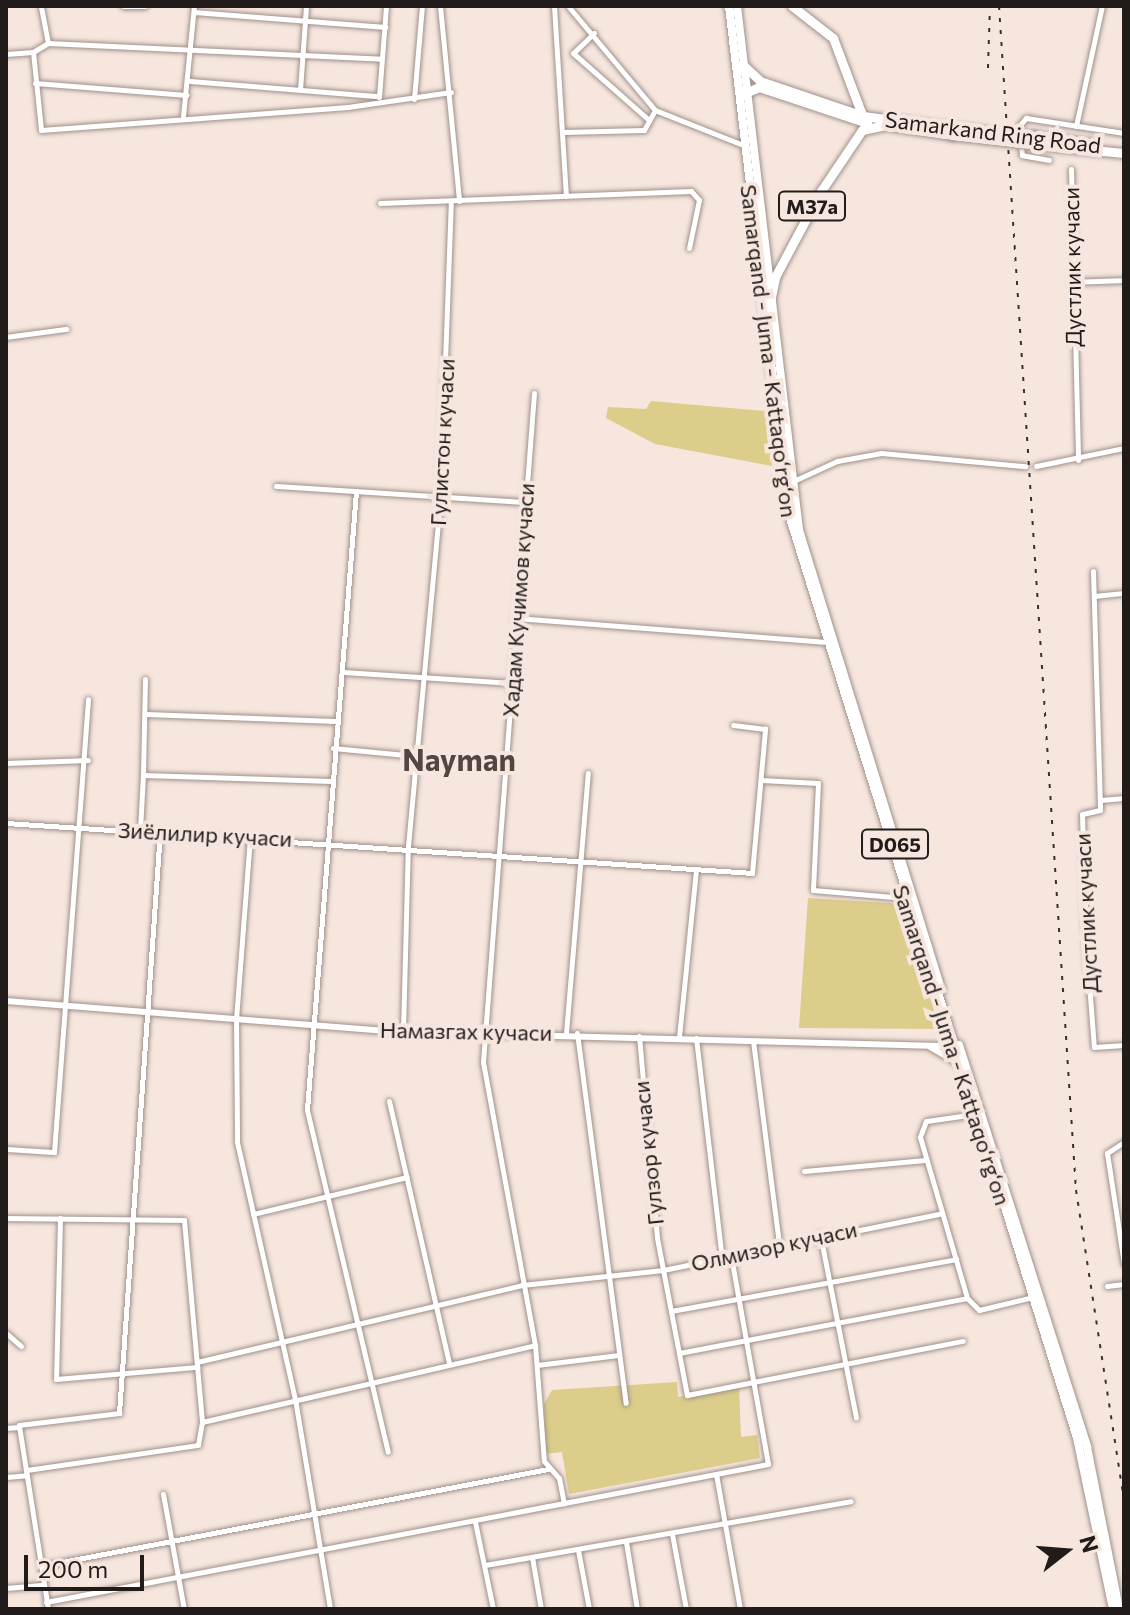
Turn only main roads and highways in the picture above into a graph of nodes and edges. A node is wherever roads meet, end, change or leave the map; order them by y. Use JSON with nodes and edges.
{"nodes":[{"id":1,"x":729,"y":6,"type":"edge"},
{"id":2,"x":737,"y":6,"type":"edge"},
{"id":3,"x":792,"y":6,"type":"edge"},
{"id":4,"x":742,"y":64,"type":"junction"},
{"id":5,"x":745,"y":93,"type":"junction"},
{"id":6,"x":867,"y":119,"type":"junction"},
{"id":7,"x":885,"y":125,"type":"junction"},
{"id":8,"x":952,"y":131,"type":"junction"},
{"id":9,"x":1124,"y":150,"type":"edge"},
{"id":10,"x":768,"y":311,"type":"junction"},
{"id":11,"x":848,"y":706,"type":"junction"},
{"id":12,"x":897,"y":860,"type":"junction"},
{"id":13,"x":1030,"y":1280,"type":"junction"},
{"id":14,"x":1115,"y":1605,"type":"edge"}],
"edges":[{"from":1,"to":11,"type":"main road","name":"Samarqand - Juma - Kattaqo‘rg‘on","number":"D065"},
{"from":2,"to":4,"type":"main road","name":"Samarqand - Juma - Kattaqo‘rg‘on","number":"D065"},
{"from":3,"to":6,"type":"highway","name":"Samarkand Ring Road"},
{"from":4,"to":5,"type":"main road","name":"Samarqand - Juma - Kattaqo‘rg‘on","number":"D065"},
{"from":4,"to":6,"type":"highway","name":"Samarkand Ring Road"},
{"from":5,"to":6,"type":"highway","name":"Samarkand Ring Road"},
{"from":5,"to":10,"type":"main road","name":"Samarqand - Juma - Kattaqo‘rg‘on","number":"D065"},
{"from":6,"to":7,"type":"highway","name":"Samarkand Ring Road"},
{"from":6,"to":8,"type":"highway","name":"Samarkand Ring Road"},
{"from":7,"to":8,"type":"highway","name":"Samarkand Ring Road"},
{"from":7,"to":10,"type":"highway","number":"M37a"},
{"from":8,"to":9,"type":"highway","name":"Samarkand Ring Road","bridge":true},
{"from":10,"to":11,"type":"main road","name":"Samarqand - Juma - Kattaqo‘rg‘on","number":"D065"},
{"from":11,"to":12,"type":"main road","name":"Samarqand - Juma - Kattaqo‘rg‘on","number":"D065"},
{"from":12,"to":13,"type":"main road","name":"Samarqand - Juma - Kattaqo‘rg‘on","number":"D065"},
{"from":12,"to":13,"type":"main road","name":"Samarqand - Juma - Kattaqo‘rg‘on","number":"D065"},
{"from":13,"to":14,"type":"main road","name":"Samarqand - Juma - Kattaqo‘rg‘on","number":"D065"},
{"from":13,"to":14,"type":"main road","name":"Samarqand - Juma - Kattaqo‘rg‘on","number":"D065"}]}
